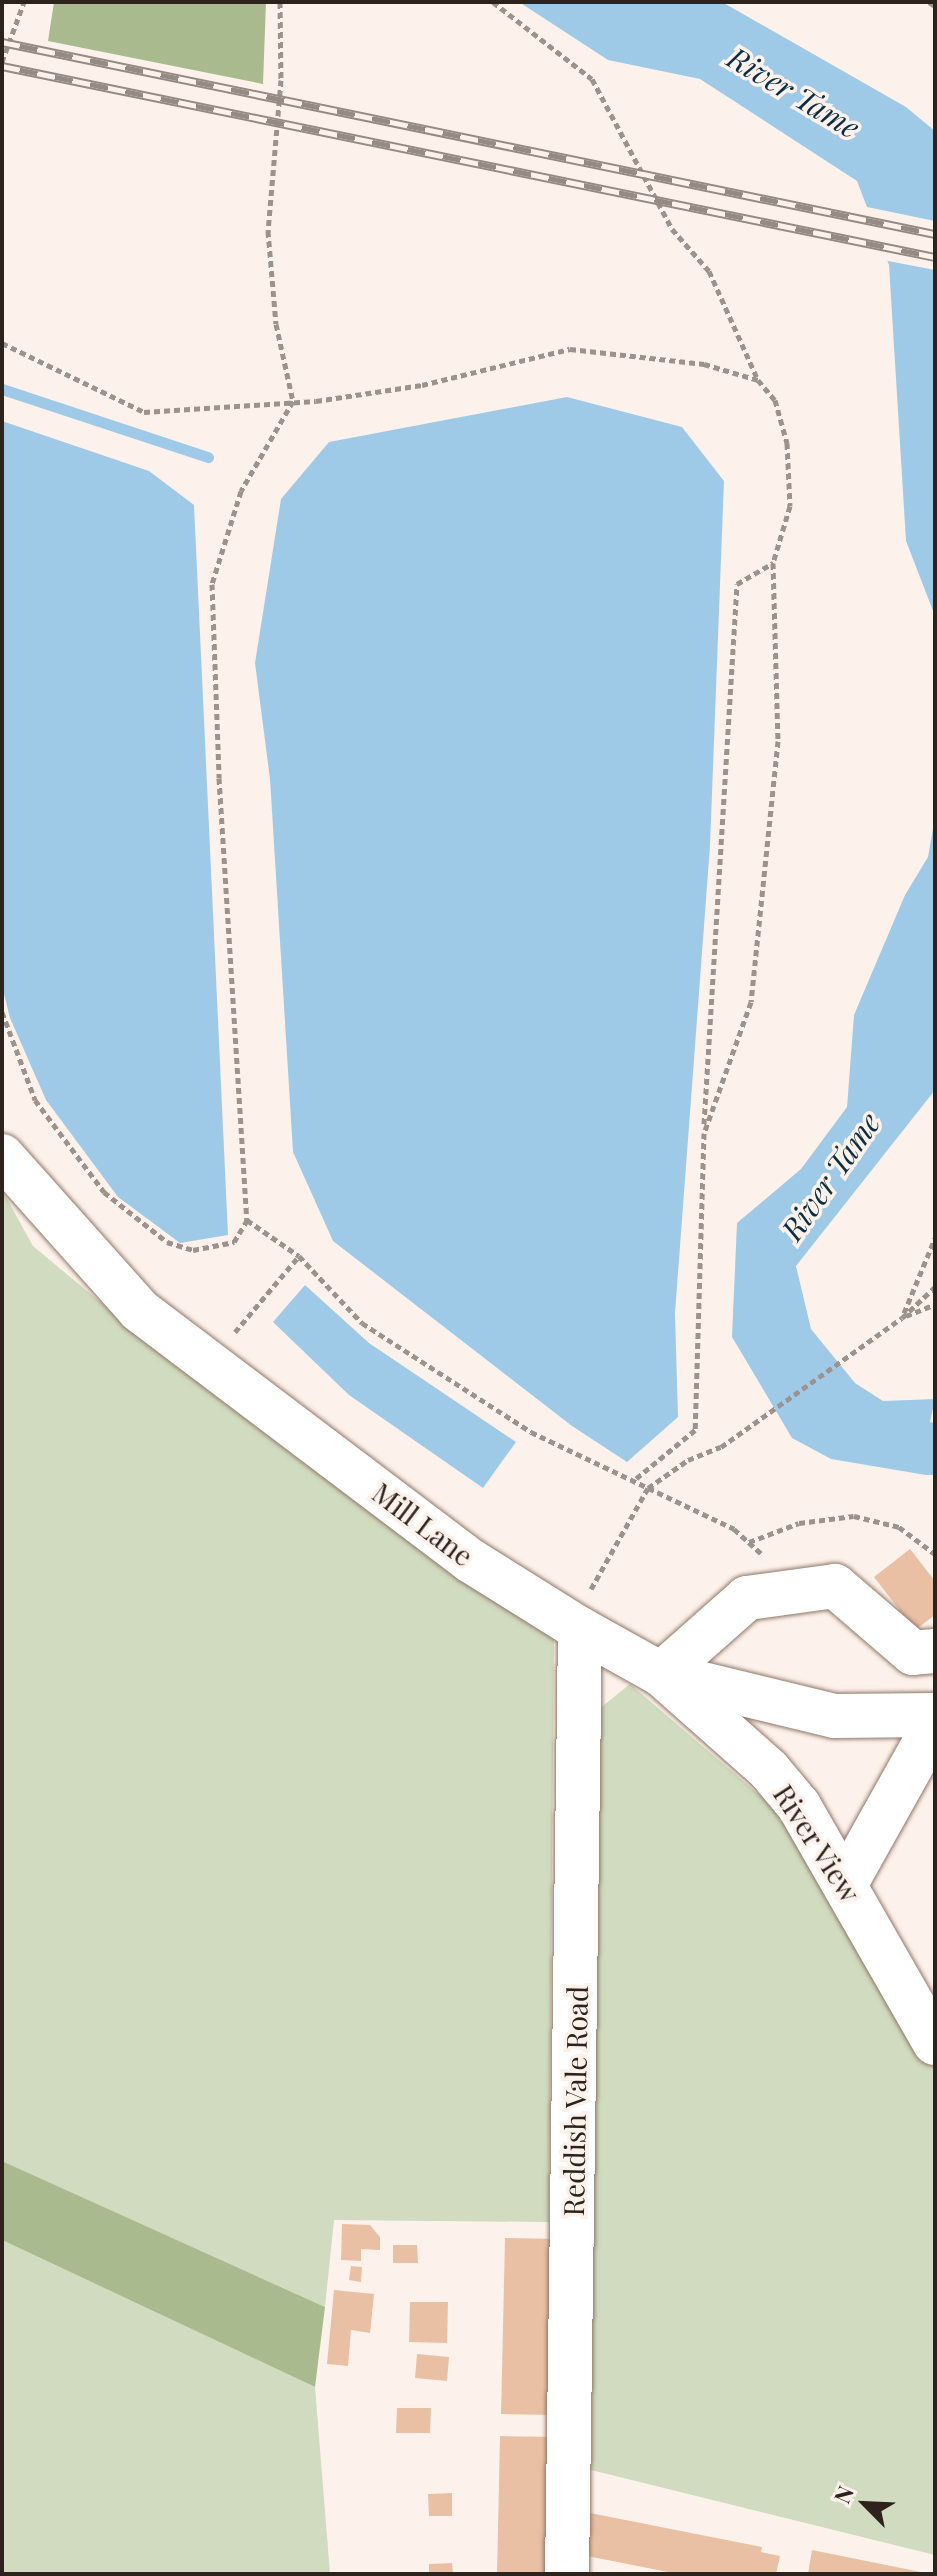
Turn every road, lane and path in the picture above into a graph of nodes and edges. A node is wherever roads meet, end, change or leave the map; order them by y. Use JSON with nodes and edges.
{"nodes":[{"id":1,"x":24,"y":2,"type":"edge"},
{"id":2,"x":280,"y":2,"type":"edge"},
{"id":3,"x":493,"y":2,"type":"edge"},
{"id":4,"x":929,"y":2,"type":"edge"},
{"id":5,"x":935,"y":6,"type":"edge"},
{"id":6,"x":2,"y":62,"type":"edge"},
{"id":7,"x":2,"y":343,"type":"edge"},
{"id":8,"x":758,"y":380,"type":"junction"},
{"id":9,"x":293,"y":401,"type":"junction"},
{"id":10,"x":773,"y":563,"type":"junction"},
{"id":11,"x":2,"y":1012,"type":"edge"},
{"id":12,"x":704,"y":1133,"type":"junction"},
{"id":13,"x":2,"y":1156,"type":"edge"},
{"id":14,"x":247,"y":1220,"type":"junction"},
{"id":15,"x":935,"y":1238,"type":"edge"},
{"id":16,"x":299,"y":1256,"type":"junction"},
{"id":17,"x":935,"y":1287,"type":"edge"},
{"id":18,"x":935,"y":1304,"type":"edge"},
{"id":19,"x":902,"y":1318,"type":"junction"},
{"id":20,"x":208,"y":1363,"type":"junction"},
{"id":21,"x":632,"y":1482,"type":"junction"},
{"id":22,"x":648,"y":1488,"type":"junction"},
{"id":23,"x":749,"y":1542,"type":"junction"},
{"id":24,"x":935,"y":1554,"type":"edge"},
{"id":25,"x":802,"y":1591,"type":"junction"},
{"id":26,"x":580,"y":1629,"type":"junction"},
{"id":27,"x":935,"y":1651,"type":"edge"},
{"id":28,"x":661,"y":1674,"type":"junction"},
{"id":29,"x":935,"y":1715,"type":"edge"},
{"id":30,"x":935,"y":1724,"type":"edge"},
{"id":31,"x":845,"y":1885,"type":"junction"},
{"id":32,"x":935,"y":2043,"type":"edge"},
{"id":33,"x":567,"y":2574,"type":"edge"}],
"edges":[{"from":1,"to":6,"type":"path"},
{"from":2,"to":9,"type":"path"},
{"from":3,"to":8,"type":"path"},
{"from":4,"to":5,"type":"path"},
{"from":7,"to":9,"type":"path"},
{"from":8,"to":9,"type":"path"},
{"from":8,"to":10,"type":"path"},
{"from":9,"to":14,"type":"path"},
{"from":10,"to":12,"type":"path"},
{"from":10,"to":12,"type":"path"},
{"from":11,"to":14,"type":"path"},
{"from":12,"to":21,"type":"path"},
{"from":13,"to":20,"type":"street","name":"Mill Lane"},
{"from":14,"to":16,"type":"path"},
{"from":15,"to":19,"type":"path"},
{"from":16,"to":20,"type":"path"},
{"from":16,"to":21,"type":"path"},
{"from":17,"to":19,"type":"path"},
{"from":18,"to":19,"type":"path"},
{"from":19,"to":22,"type":"path"},
{"from":20,"to":26,"type":"street","name":"Mill Lane"},
{"from":21,"to":22,"type":"path"},
{"from":22,"to":23,"type":"path"},
{"from":22,"to":26,"type":"path"},
{"from":23,"to":24,"type":"path"},
{"from":23,"to":25,"type":"path"},
{"from":25,"to":27,"type":"street"},
{"from":25,"to":28,"type":"street"},
{"from":26,"to":28,"type":"street","name":"Mill Lane"},
{"from":26,"to":33,"type":"street","name":"Reddish Vale Road"},
{"from":28,"to":29,"type":"street","name":"Mill Lane"},
{"from":28,"to":31,"type":"street","name":"River View"},
{"from":30,"to":31,"type":"street"},
{"from":31,"to":32,"type":"street","name":"River View"}]}
